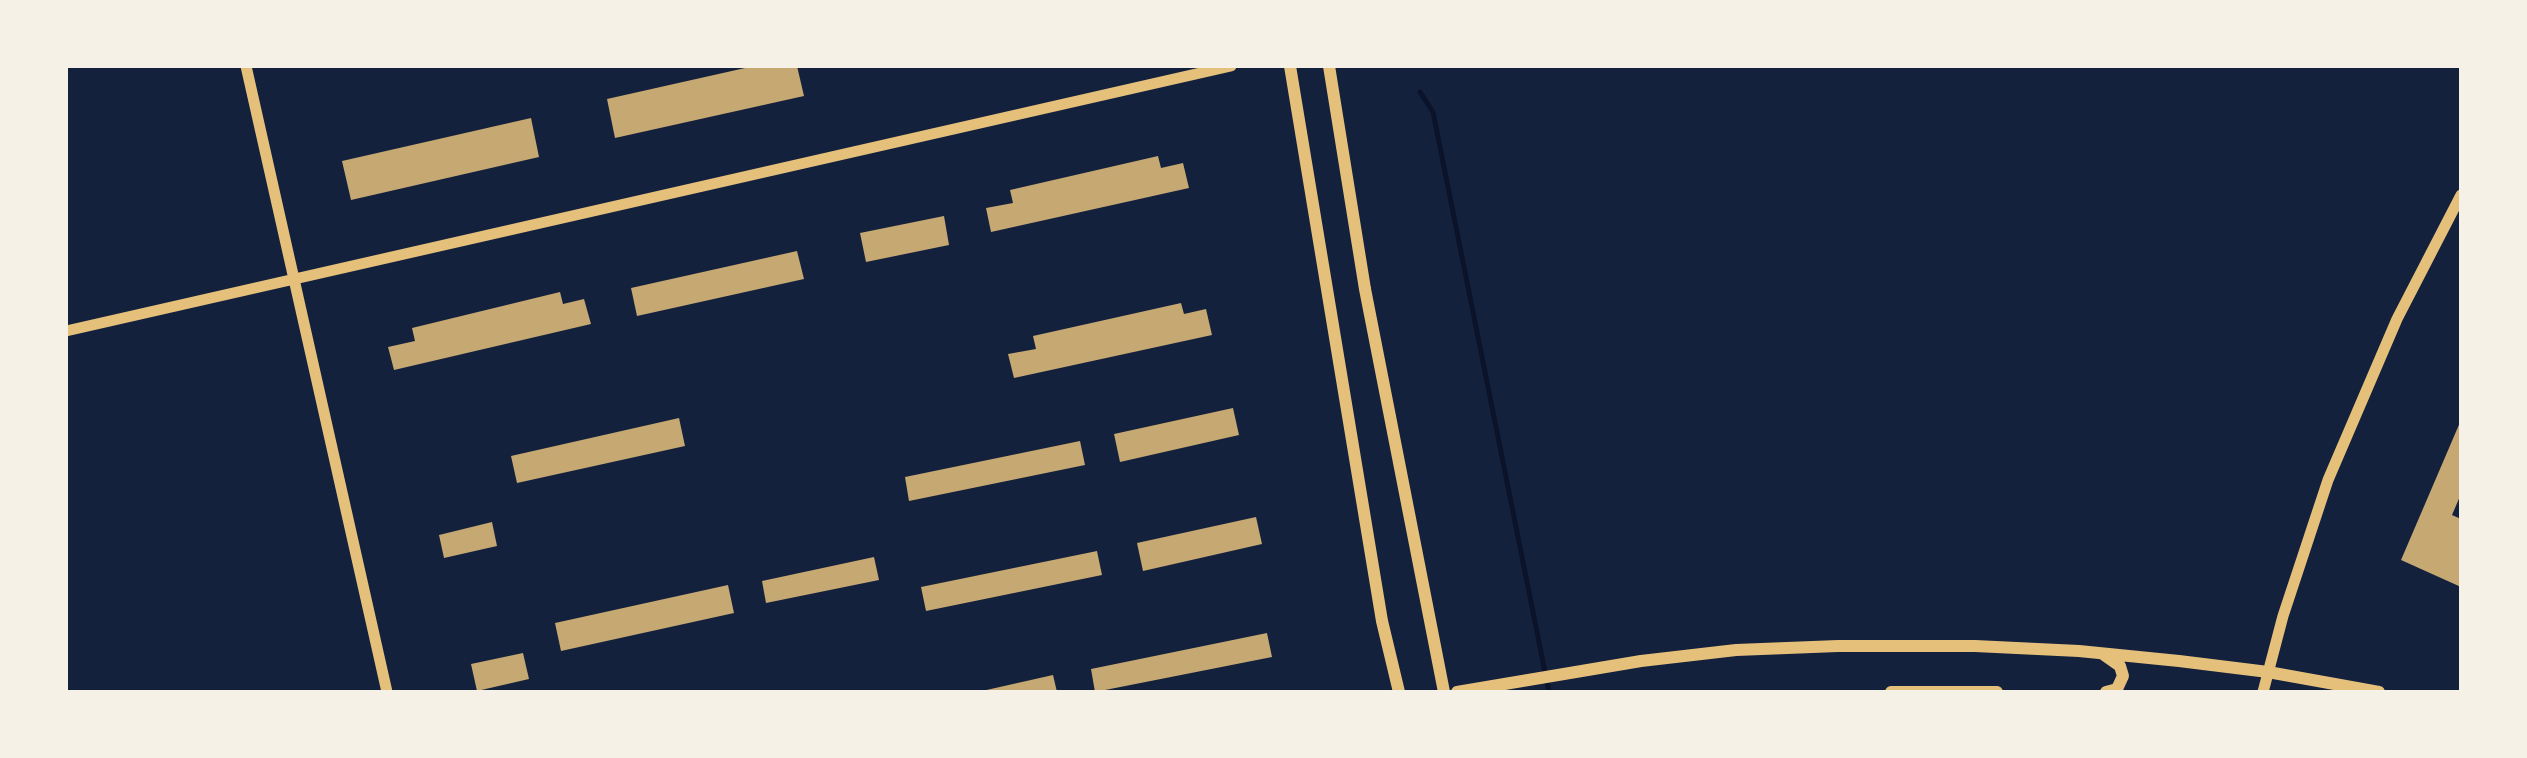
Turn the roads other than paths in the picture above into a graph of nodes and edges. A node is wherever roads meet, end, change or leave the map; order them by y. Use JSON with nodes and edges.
{"nodes":[{"id":1,"x":246,"y":66,"type":"edge"},
{"id":2,"x":1231,"y":66,"type":"edge"},
{"id":3,"x":1290,"y":66,"type":"edge"},
{"id":4,"x":1329,"y":66,"type":"edge"},
{"id":5,"x":2461,"y":195,"type":"edge"},
{"id":6,"x":294,"y":279,"type":"junction"},
{"id":7,"x":66,"y":331,"type":"edge"},
{"id":8,"x":2103,"y":653,"type":"junction"},
{"id":9,"x":2268,"y":672,"type":"junction"},
{"id":10,"x":387,"y":692,"type":"edge"},
{"id":11,"x":1399,"y":692,"type":"edge"},
{"id":12,"x":1444,"y":692,"type":"edge"},
{"id":13,"x":1457,"y":692,"type":"edge"},
{"id":14,"x":1891,"y":692,"type":"edge"},
{"id":15,"x":1997,"y":692,"type":"edge"},
{"id":16,"x":2106,"y":692,"type":"edge"},
{"id":17,"x":2263,"y":692,"type":"edge"},
{"id":18,"x":2379,"y":692,"type":"edge"}],
"edges":[{"from":1,"to":6,"type":"street"},
{"from":2,"to":6,"type":"street"},
{"from":3,"to":11,"type":"main road"},
{"from":4,"to":12,"type":"main road"},
{"from":5,"to":9,"type":"street"},
{"from":6,"to":7,"type":"street"},
{"from":6,"to":10,"type":"street"},
{"from":8,"to":9,"type":"main road"},
{"from":8,"to":13,"type":"main road"},
{"from":8,"to":16,"type":"main road"},
{"from":9,"to":17,"type":"street"},
{"from":9,"to":18,"type":"main road"},
{"from":14,"to":15,"type":"main road"}]}
